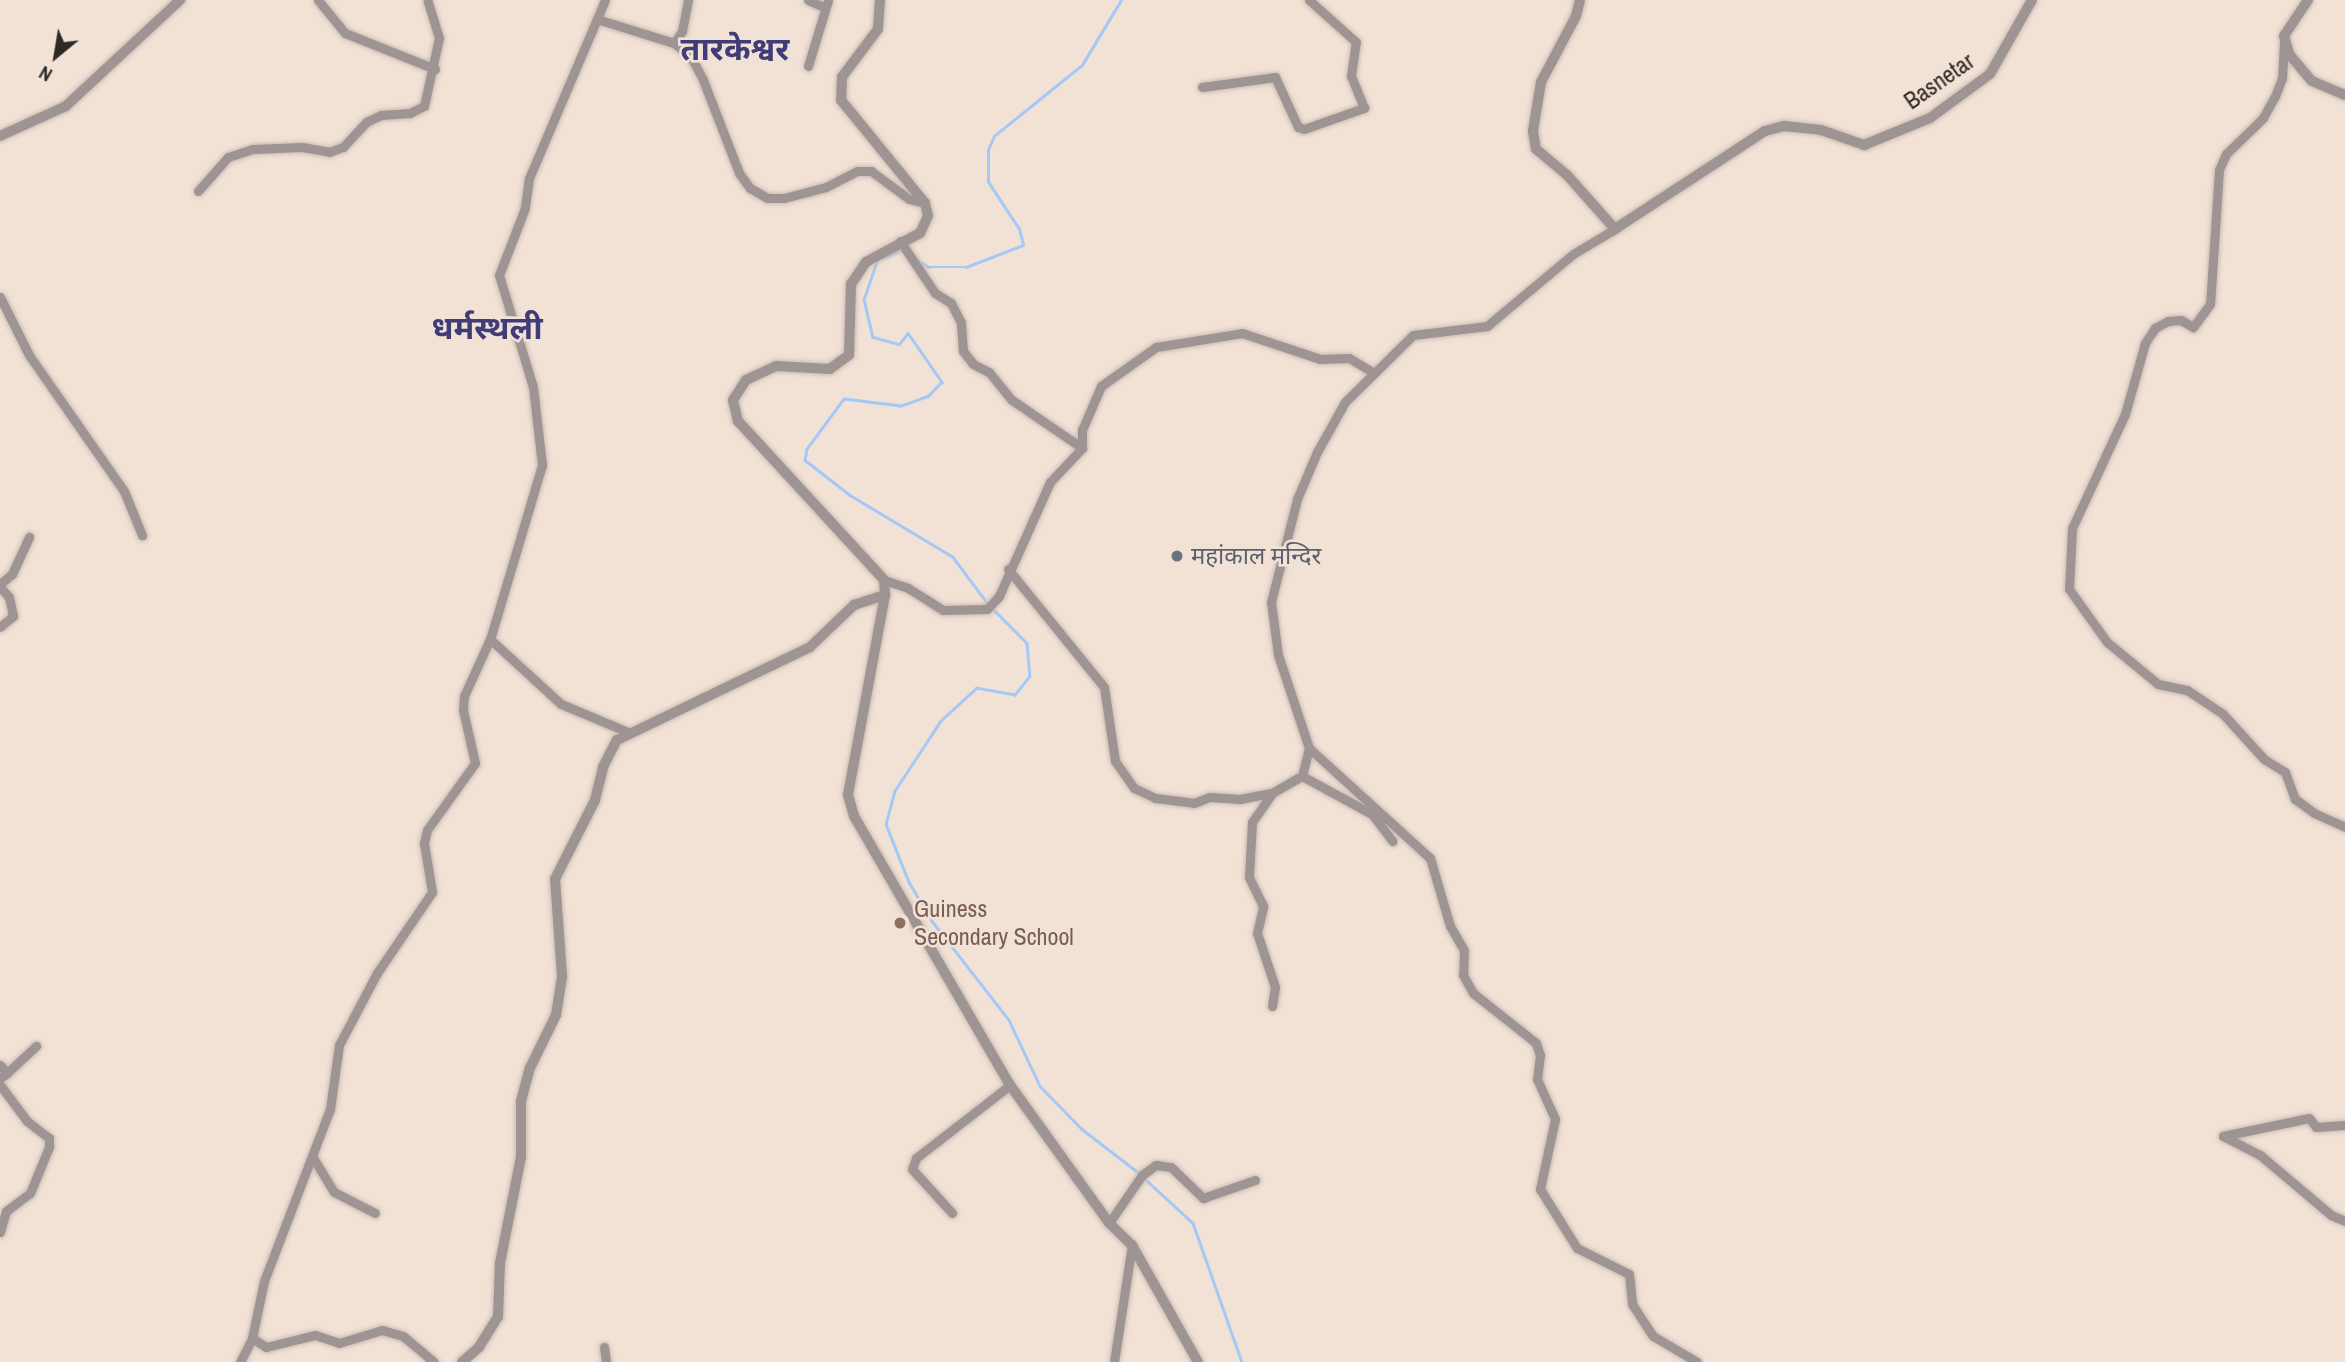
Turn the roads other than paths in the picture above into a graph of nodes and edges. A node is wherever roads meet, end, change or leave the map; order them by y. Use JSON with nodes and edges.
{"nodes":[{"id":1,"x":180,"y":0,"type":"edge"},
{"id":2,"x":318,"y":0,"type":"edge"},
{"id":3,"x":605,"y":0,"type":"edge"},
{"id":4,"x":688,"y":0,"type":"edge"},
{"id":5,"x":808,"y":0,"type":"edge"},
{"id":6,"x":880,"y":0,"type":"edge"},
{"id":7,"x":1309,"y":0,"type":"edge"},
{"id":8,"x":1580,"y":0,"type":"edge"},
{"id":9,"x":2032,"y":0,"type":"edge"},
{"id":10,"x":2308,"y":0,"type":"edge"},
{"id":11,"x":428,"y":1,"type":"edge"},
{"id":12,"x":826,"y":3,"type":"edge"},
{"id":13,"x":600,"y":20,"type":"junction"},
{"id":14,"x":2284,"y":36,"type":"junction"},
{"id":15,"x":674,"y":43,"type":"junction"},
{"id":16,"x":808,"y":66,"type":"dead end"},
{"id":17,"x":435,"y":69,"type":"junction"},
{"id":18,"x":1202,"y":87,"type":"dead end"},
{"id":19,"x":2345,"y":95,"type":"edge"},
{"id":20,"x":0,"y":136,"type":"edge"},
{"id":21,"x":198,"y":191,"type":"dead end"},
{"id":22,"x":925,"y":203,"type":"junction"},
{"id":23,"x":1615,"y":229,"type":"junction"},
{"id":24,"x":903,"y":244,"type":"junction"},
{"id":25,"x":0,"y":297,"type":"edge"},
{"id":26,"x":1372,"y":372,"type":"junction"},
{"id":27,"x":1082,"y":448,"type":"junction"},
{"id":28,"x":142,"y":535,"type":"dead end"},
{"id":29,"x":29,"y":537,"type":"dead end"},
{"id":30,"x":1008,"y":569,"type":"junction"},
{"id":31,"x":884,"y":580,"type":"junction"},
{"id":32,"x":0,"y":586,"type":"edge"},
{"id":33,"x":885,"y":595,"type":"junction"},
{"id":34,"x":0,"y":627,"type":"edge"},
{"id":35,"x":491,"y":639,"type":"junction"},
{"id":36,"x":628,"y":732,"type":"junction"},
{"id":37,"x":1309,"y":748,"type":"junction"},
{"id":38,"x":1303,"y":776,"type":"junction"},
{"id":39,"x":1272,"y":793,"type":"junction"},
{"id":40,"x":2345,"y":827,"type":"edge"},
{"id":41,"x":1392,"y":841,"type":"dead end"},
{"id":42,"x":1272,"y":1006,"type":"dead end"},
{"id":43,"x":36,"y":1046,"type":"dead end"},
{"id":44,"x":0,"y":1065,"type":"edge"},
{"id":45,"x":3,"y":1076,"type":"edge"},
{"id":46,"x":0,"y":1085,"type":"edge"},
{"id":47,"x":1010,"y":1085,"type":"junction"},
{"id":48,"x":2345,"y":1125,"type":"edge"},
{"id":49,"x":312,"y":1156,"type":"junction"},
{"id":50,"x":1255,"y":1180,"type":"dead end"},
{"id":51,"x":375,"y":1213,"type":"dead end"},
{"id":52,"x":952,"y":1213,"type":"dead end"},
{"id":53,"x":2345,"y":1221,"type":"edge"},
{"id":54,"x":1109,"y":1223,"type":"junction"},
{"id":55,"x":0,"y":1232,"type":"edge"},
{"id":56,"x":1132,"y":1245,"type":"junction"},
{"id":57,"x":252,"y":1338,"type":"junction"},
{"id":58,"x":604,"y":1347,"type":"dead end"},
{"id":59,"x":240,"y":1362,"type":"edge"},
{"id":60,"x":434,"y":1362,"type":"edge"},
{"id":61,"x":462,"y":1362,"type":"edge"},
{"id":62,"x":607,"y":1362,"type":"edge"},
{"id":63,"x":1114,"y":1362,"type":"edge"},
{"id":64,"x":1198,"y":1362,"type":"edge"},
{"id":65,"x":1697,"y":1362,"type":"edge"}],
"edges":[{"from":1,"to":20,"type":"street"},
{"from":2,"to":17,"type":"street"},
{"from":3,"to":13,"type":"street"},
{"from":4,"to":15,"type":"street"},
{"from":5,"to":12,"type":"street"},
{"from":6,"to":22,"type":"street"},
{"from":7,"to":18,"type":"street"},
{"from":8,"to":23,"type":"street"},
{"from":9,"to":23,"type":"street","name":"Basnetar"},
{"from":10,"to":14,"type":"street"},
{"from":11,"to":17,"type":"street"},
{"from":12,"to":16,"type":"street"},
{"from":13,"to":15,"type":"street"},
{"from":13,"to":35,"type":"street"},
{"from":14,"to":19,"type":"street"},
{"from":14,"to":40,"type":"street"},
{"from":15,"to":22,"type":"street"},
{"from":17,"to":21,"type":"street"},
{"from":22,"to":24,"type":"street"},
{"from":23,"to":26,"type":"street"},
{"from":24,"to":27,"type":"street"},
{"from":24,"to":31,"type":"street"},
{"from":25,"to":28,"type":"street"},
{"from":26,"to":27,"type":"street"},
{"from":26,"to":37,"type":"street"},
{"from":27,"to":30,"type":"street"},
{"from":29,"to":32,"type":"street"},
{"from":30,"to":31,"type":"street"},
{"from":30,"to":39,"type":"street"},
{"from":31,"to":33,"type":"street"},
{"from":32,"to":34,"type":"street"},
{"from":33,"to":36,"type":"street"},
{"from":33,"to":47,"type":"street"},
{"from":35,"to":36,"type":"street"},
{"from":35,"to":49,"type":"street"},
{"from":36,"to":61,"type":"street"},
{"from":37,"to":38,"type":"street"},
{"from":37,"to":65,"type":"street"},
{"from":38,"to":39,"type":"street"},
{"from":38,"to":41,"type":"street"},
{"from":39,"to":42,"type":"street"},
{"from":43,"to":45,"type":"street"},
{"from":44,"to":45,"type":"street"},
{"from":46,"to":55,"type":"street"},
{"from":47,"to":52,"type":"street"},
{"from":47,"to":54,"type":"street"},
{"from":48,"to":53,"type":"street"},
{"from":49,"to":51,"type":"street"},
{"from":49,"to":57,"type":"street"},
{"from":50,"to":54,"type":"street"},
{"from":54,"to":56,"type":"street"},
{"from":56,"to":63,"type":"street"},
{"from":56,"to":64,"type":"street"},
{"from":57,"to":59,"type":"street"},
{"from":57,"to":60,"type":"street"},
{"from":58,"to":62,"type":"street"}]}
